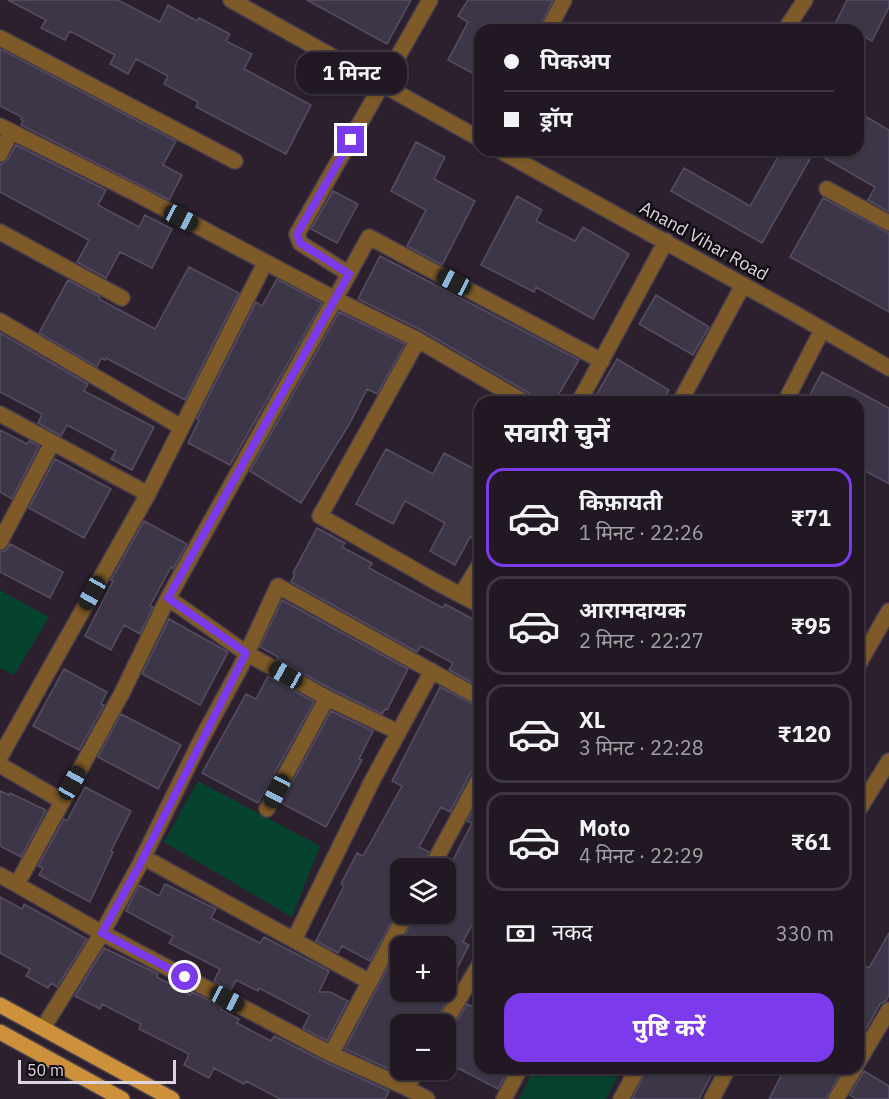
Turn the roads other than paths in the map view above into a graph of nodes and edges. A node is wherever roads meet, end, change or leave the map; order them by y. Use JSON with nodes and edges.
{"nodes":[{"id":1,"x":231,"y":0,"type":"edge"},
{"id":2,"x":430,"y":0,"type":"edge"},
{"id":3,"x":564,"y":0,"type":"edge"},
{"id":4,"x":805,"y":0,"type":"edge"},
{"id":5,"x":551,"y":24,"type":"edge"},
{"id":6,"x":789,"y":24,"type":"edge"},
{"id":7,"x":0,"y":38,"type":"edge"},
{"id":8,"x":384,"y":84,"type":"junction"},
{"id":9,"x":6,"y":129,"type":"edge"},
{"id":10,"x":474,"y":136,"type":"edge"},
{"id":11,"x":0,"y":154,"type":"edge"},
{"id":12,"x":510,"y":156,"type":"edge"},
{"id":13,"x":235,"y":161,"type":"dead end"},
{"id":14,"x":827,"y":189,"type":"dead end"},
{"id":15,"x":889,"y":223,"type":"edge"},
{"id":16,"x":0,"y":232,"type":"edge"},
{"id":17,"x":666,"y":241,"type":"junction"},
{"id":18,"x":265,"y":263,"type":"junction"},
{"id":19,"x":349,"y":274,"type":"junction"},
{"id":20,"x":743,"y":285,"type":"junction"},
{"id":21,"x":122,"y":298,"type":"dead end"},
{"id":22,"x":336,"y":299,"type":"junction"},
{"id":23,"x":0,"y":321,"type":"edge"},
{"id":24,"x":822,"y":330,"type":"junction"},
{"id":25,"x":418,"y":340,"type":"junction"},
{"id":26,"x":602,"y":361,"type":"junction"},
{"id":27,"x":889,"y":368,"type":"edge"},
{"id":28,"x":514,"y":396,"type":"edge"},
{"id":29,"x":582,"y":396,"type":"edge"},
{"id":30,"x":683,"y":396,"type":"edge"},
{"id":31,"x":788,"y":396,"type":"edge"},
{"id":32,"x":0,"y":414,"type":"edge"},
{"id":33,"x":181,"y":427,"type":"junction"},
{"id":34,"x":52,"y":443,"type":"junction"},
{"id":35,"x":148,"y":494,"type":"junction"},
{"id":36,"x":0,"y":542,"type":"edge"},
{"id":37,"x":474,"y":574,"type":"edge"},
{"id":38,"x":461,"y":595,"type":"junction"},
{"id":39,"x":168,"y":598,"type":"junction"},
{"id":40,"x":474,"y":602,"type":"edge"},
{"id":41,"x":889,"y":611,"type":"edge"},
{"id":42,"x":246,"y":653,"type":"junction"},
{"id":43,"x":864,"y":655,"type":"edge"},
{"id":44,"x":432,"y":671,"type":"junction"},
{"id":45,"x":474,"y":695,"type":"edge"},
{"id":46,"x":327,"y":698,"type":"junction"},
{"id":47,"x":398,"y":732,"type":"junction"},
{"id":48,"x":0,"y":757,"type":"edge"},
{"id":49,"x":889,"y":761,"type":"edge"},
{"id":50,"x":0,"y":765,"type":"edge"},
{"id":51,"x":474,"y":788,"type":"edge"},
{"id":52,"x":62,"y":801,"type":"junction"},
{"id":53,"x":864,"y":801,"type":"edge"},
{"id":54,"x":267,"y":809,"type":"dead end"},
{"id":55,"x":143,"y":857,"type":"junction"},
{"id":56,"x":435,"y":858,"type":"edge"},
{"id":57,"x":0,"y":875,"type":"edge"},
{"id":58,"x":17,"y":884,"type":"junction"},
{"id":59,"x":401,"y":924,"type":"edge"},
{"id":60,"x":102,"y":933,"type":"junction"},
{"id":61,"x":294,"y":940,"type":"junction"},
{"id":62,"x":474,"y":974,"type":"edge"},
{"id":63,"x":370,"y":982,"type":"junction"},
{"id":64,"x":0,"y":1005,"type":"edge"},
{"id":65,"x":889,"y":1010,"type":"edge"},
{"id":66,"x":450,"y":1014,"type":"edge"},
{"id":67,"x":43,"y":1028,"type":"junction"},
{"id":68,"x":0,"y":1032,"type":"edge"},
{"id":69,"x":864,"y":1052,"type":"edge"},
{"id":70,"x":331,"y":1054,"type":"junction"},
{"id":71,"x":517,"y":1074,"type":"edge"},
{"id":72,"x":635,"y":1074,"type":"edge"},
{"id":73,"x":725,"y":1074,"type":"edge"},
{"id":74,"x":851,"y":1074,"type":"edge"},
{"id":75,"x":411,"y":1080,"type":"edge"},
{"id":76,"x":407,"y":1088,"type":"junction"},
{"id":77,"x":122,"y":1099,"type":"edge"},
{"id":78,"x":172,"y":1099,"type":"edge"},
{"id":79,"x":427,"y":1099,"type":"edge"},
{"id":80,"x":504,"y":1099,"type":"edge"},
{"id":81,"x":621,"y":1099,"type":"edge"},
{"id":82,"x":712,"y":1099,"type":"edge"},
{"id":83,"x":836,"y":1099,"type":"edge"}],
"edges":[{"from":1,"to":8,"type":"street"},
{"from":2,"to":8,"type":"street"},
{"from":3,"to":5,"type":"street"},
{"from":4,"to":6,"type":"street"},
{"from":7,"to":13,"type":"street"},
{"from":8,"to":10,"type":"street"},
{"from":8,"to":19,"type":"street"},
{"from":9,"to":11,"type":"street"},
{"from":9,"to":18,"type":"street"},
{"from":12,"to":17,"type":"street","name":"Anand Vihar Road"},
{"from":14,"to":15,"type":"street"},
{"from":16,"to":21,"type":"street"},
{"from":17,"to":20,"type":"street","name":"Anand Vihar Road"},
{"from":17,"to":26,"type":"street"},
{"from":18,"to":22,"type":"street"},
{"from":18,"to":33,"type":"street"},
{"from":19,"to":22,"type":"street"},
{"from":19,"to":26,"type":"street"},
{"from":20,"to":24,"type":"street","name":"Anand Vihar Road"},
{"from":20,"to":30,"type":"street"},
{"from":22,"to":25,"type":"street"},
{"from":22,"to":39,"type":"street"},
{"from":23,"to":33,"type":"street"},
{"from":24,"to":27,"type":"street","name":"Anand Vihar Road"},
{"from":24,"to":31,"type":"street"},
{"from":25,"to":28,"type":"street"},
{"from":25,"to":38,"type":"street"},
{"from":26,"to":29,"type":"street"},
{"from":32,"to":34,"type":"street"},
{"from":33,"to":35,"type":"street"},
{"from":34,"to":35,"type":"street"},
{"from":34,"to":36,"type":"street"},
{"from":35,"to":48,"type":"street"},
{"from":37,"to":38,"type":"street"},
{"from":38,"to":40,"type":"street"},
{"from":39,"to":42,"type":"street"},
{"from":39,"to":52,"type":"street"},
{"from":41,"to":43,"type":"street"},
{"from":42,"to":44,"type":"street"},
{"from":42,"to":46,"type":"street"},
{"from":42,"to":55,"type":"street"},
{"from":44,"to":45,"type":"street"},
{"from":44,"to":47,"type":"street"},
{"from":46,"to":47,"type":"street"},
{"from":46,"to":54,"type":"street"},
{"from":47,"to":61,"type":"street"},
{"from":49,"to":53,"type":"street"},
{"from":50,"to":52,"type":"street"},
{"from":51,"to":56,"type":"street"},
{"from":52,"to":58,"type":"street"},
{"from":55,"to":60,"type":"street"},
{"from":55,"to":61,"type":"street"},
{"from":57,"to":58,"type":"street"},
{"from":58,"to":60,"type":"street"},
{"from":59,"to":63,"type":"street"},
{"from":60,"to":67,"type":"street"},
{"from":60,"to":70,"type":"street"},
{"from":61,"to":63,"type":"street"},
{"from":62,"to":66,"type":"street"},
{"from":63,"to":70,"type":"street"},
{"from":64,"to":67,"type":"main road"},
{"from":65,"to":69,"type":"street"},
{"from":67,"to":78,"type":"main road"},
{"from":68,"to":77,"type":"main road"},
{"from":70,"to":76,"type":"street"},
{"from":71,"to":80,"type":"street"},
{"from":72,"to":81,"type":"street"},
{"from":73,"to":82,"type":"street"},
{"from":74,"to":83,"type":"street"},
{"from":75,"to":76,"type":"street"},
{"from":76,"to":79,"type":"street"}]}
